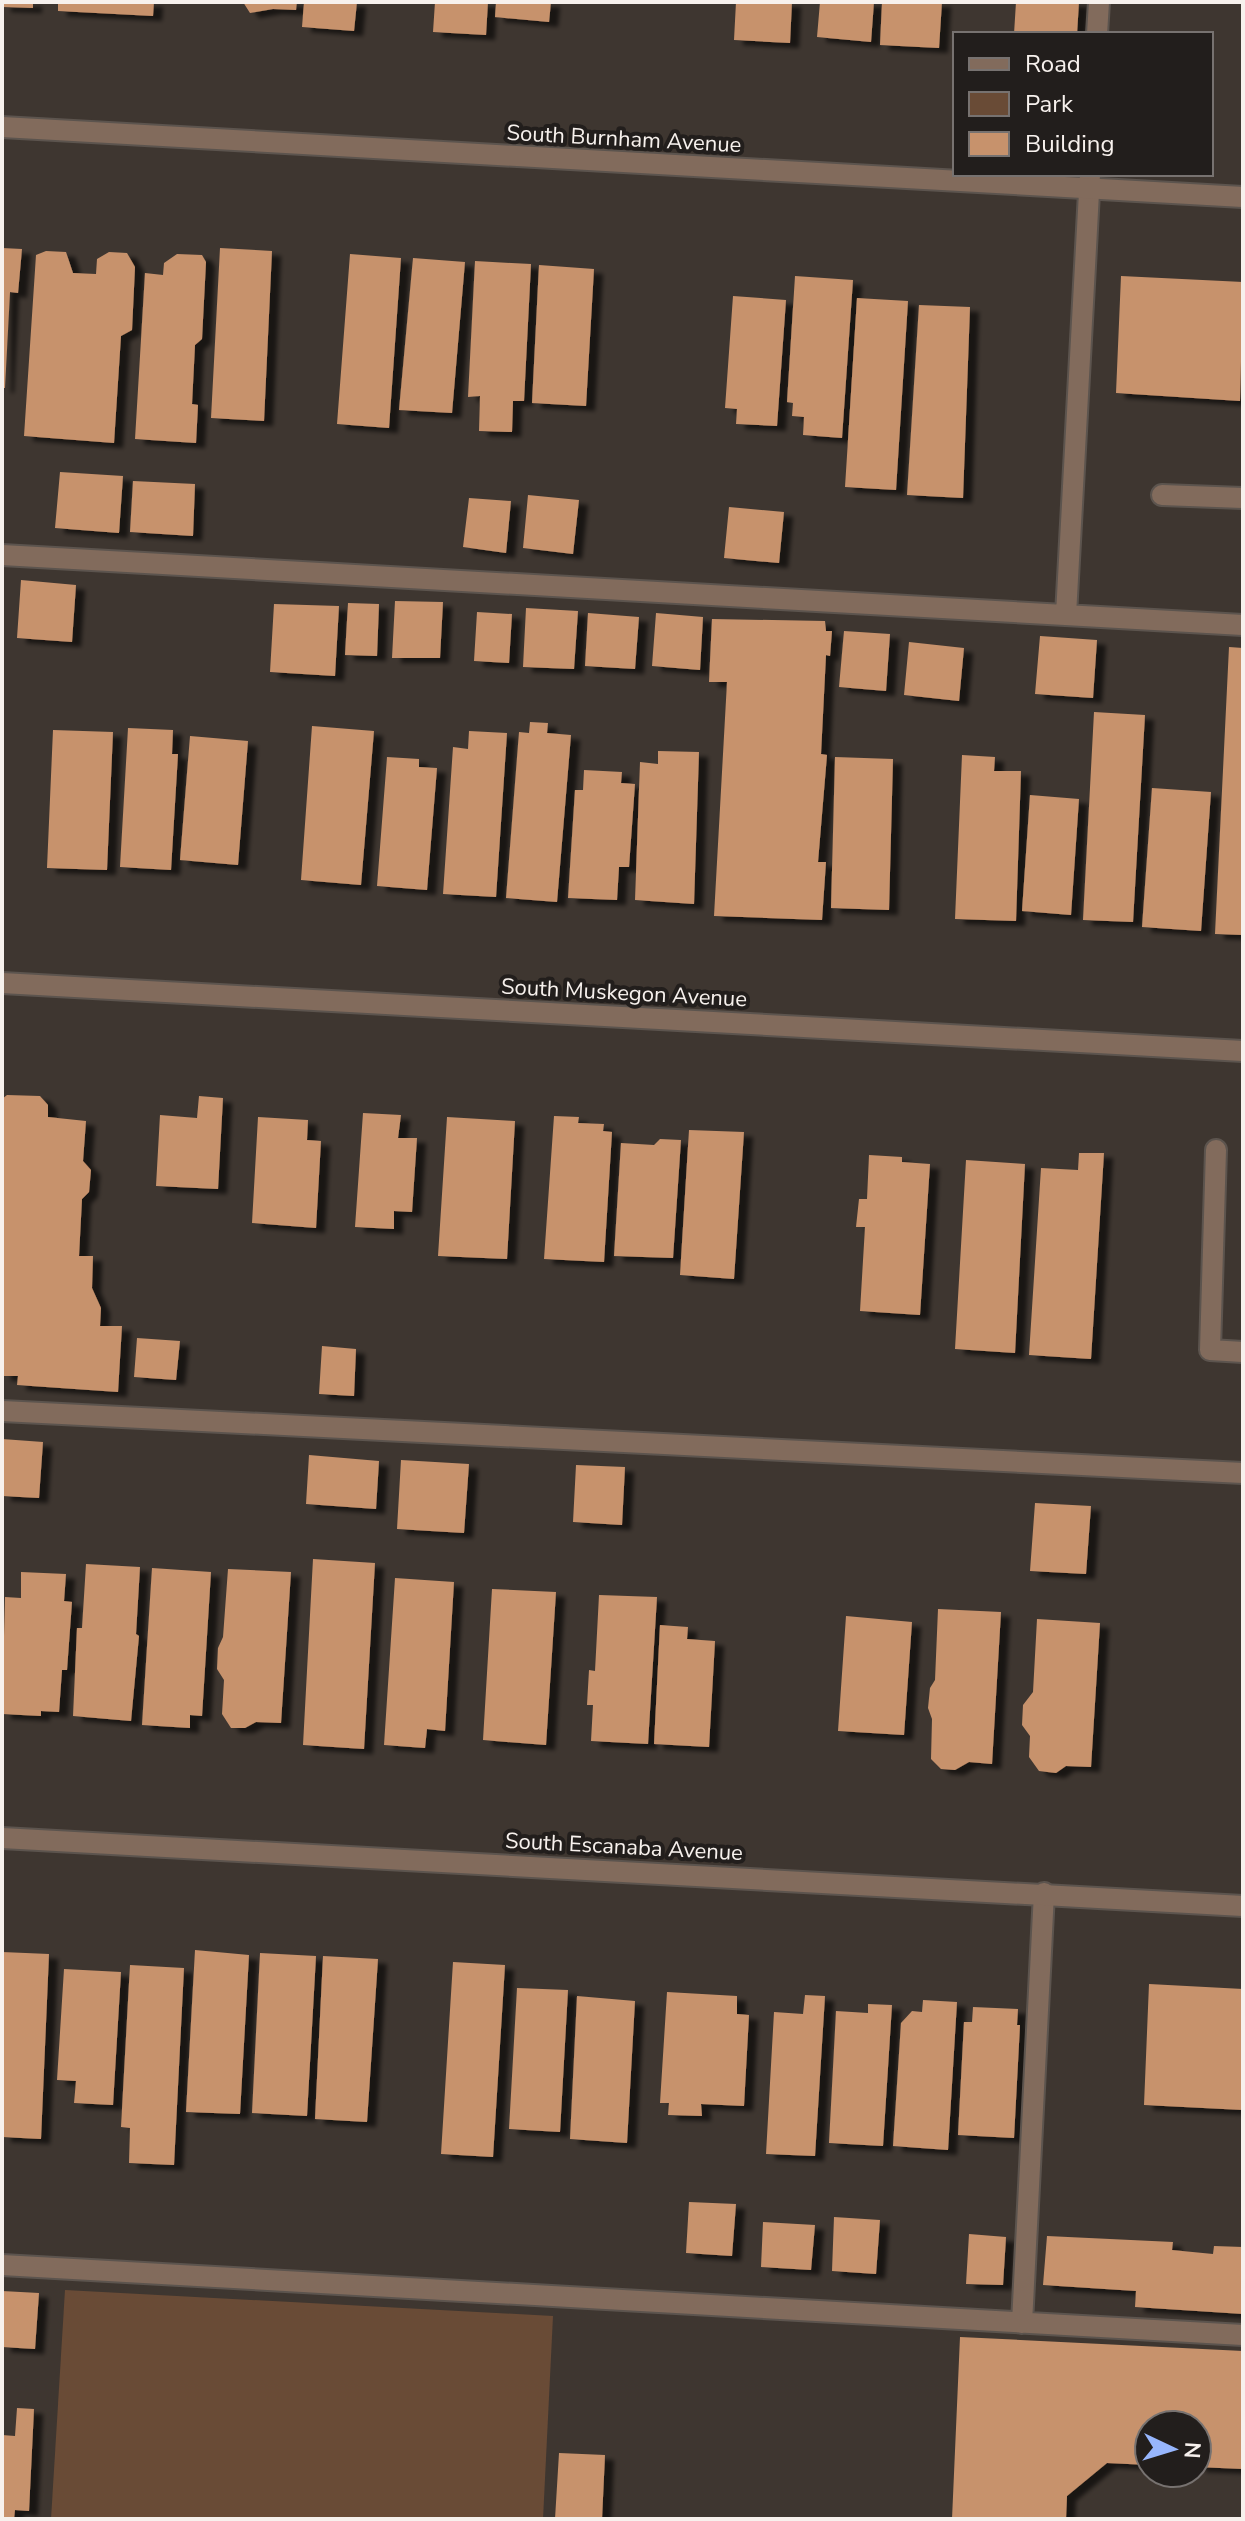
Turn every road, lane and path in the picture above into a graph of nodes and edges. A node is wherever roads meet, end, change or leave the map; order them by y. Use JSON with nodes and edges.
{"nodes":[{"id":1,"x":1099,"y":2,"type":"edge"},
{"id":2,"x":1097,"y":32,"type":"edge"},
{"id":3,"x":2,"y":127,"type":"edge"},
{"id":4,"x":953,"y":175,"type":"edge"},
{"id":5,"x":971,"y":176,"type":"edge"},
{"id":6,"x":1090,"y":182,"type":"edge"},
{"id":7,"x":1243,"y":197,"type":"edge"},
{"id":8,"x":1162,"y":495,"type":"dead end"},
{"id":9,"x":1243,"y":498,"type":"edge"},
{"id":10,"x":2,"y":555,"type":"edge"},
{"id":11,"x":1066,"y":615,"type":"junction"},
{"id":12,"x":1243,"y":625,"type":"edge"},
{"id":13,"x":2,"y":983,"type":"edge"},
{"id":14,"x":1243,"y":1051,"type":"edge"},
{"id":15,"x":1216,"y":1150,"type":"dead end"},
{"id":16,"x":1243,"y":1352,"type":"edge"},
{"id":17,"x":2,"y":1411,"type":"edge"},
{"id":18,"x":1243,"y":1473,"type":"edge"},
{"id":19,"x":2,"y":1838,"type":"edge"},
{"id":20,"x":1044,"y":1893,"type":"junction"},
{"id":21,"x":1243,"y":1906,"type":"edge"},
{"id":22,"x":2,"y":2265,"type":"edge"},
{"id":23,"x":1022,"y":2323,"type":"junction"},
{"id":24,"x":1243,"y":2335,"type":"edge"}],
"edges":[{"from":1,"to":2,"type":"street"},
{"from":3,"to":4,"type":"street","name":"South Burnham Avenue"},
{"from":5,"to":6,"type":"street","name":"South Burnham Avenue"},
{"from":6,"to":7,"type":"street","name":"South Burnham Avenue"},
{"from":6,"to":11,"type":"street"},
{"from":8,"to":9,"type":"street"},
{"from":10,"to":11,"type":"street"},
{"from":11,"to":12,"type":"street"},
{"from":13,"to":14,"type":"street","name":"South Muskegon Avenue"},
{"from":15,"to":16,"type":"street"},
{"from":17,"to":18,"type":"street"},
{"from":19,"to":20,"type":"street","name":"South Escanaba Avenue"},
{"from":20,"to":21,"type":"street","name":"South Escanaba Avenue"},
{"from":20,"to":23,"type":"street"},
{"from":22,"to":23,"type":"street"},
{"from":23,"to":24,"type":"street"}]}
